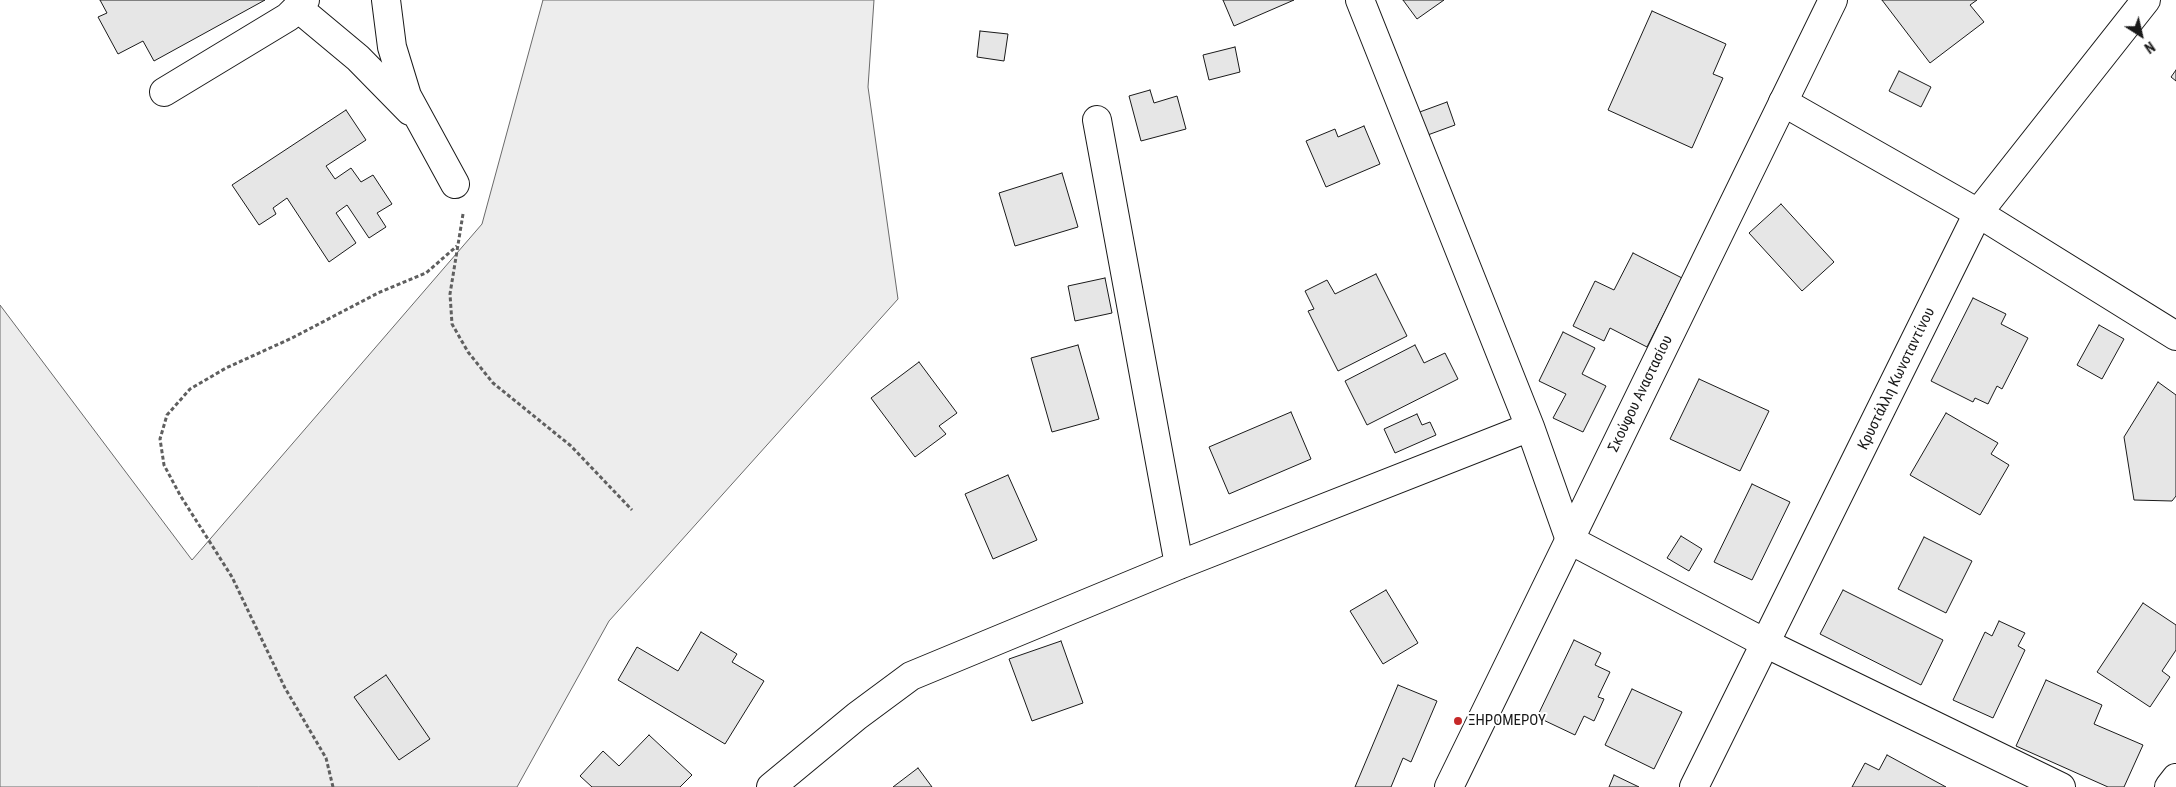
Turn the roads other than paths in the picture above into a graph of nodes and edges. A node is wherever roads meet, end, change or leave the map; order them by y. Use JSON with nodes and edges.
{"nodes":[{"id":1,"x":386,"y":0,"type":"edge"},
{"id":2,"x":1360,"y":0,"type":"edge"},
{"id":3,"x":1833,"y":0,"type":"edge"},
{"id":4,"x":2146,"y":0,"type":"edge"},
{"id":5,"x":301,"y":4,"type":"edge"},
{"id":6,"x":164,"y":92,"type":"dead end"},
{"id":7,"x":1784,"y":102,"type":"junction"},
{"id":8,"x":1097,"y":120,"type":"dead end"},
{"id":9,"x":422,"y":123,"type":"junction"},
{"id":10,"x":455,"y":184,"type":"road end"},
{"id":11,"x":1978,"y":213,"type":"junction"},
{"id":12,"x":2176,"y":336,"type":"edge"},
{"id":13,"x":1530,"y":427,"type":"junction"},
{"id":14,"x":1570,"y":540,"type":"junction"},
{"id":15,"x":1179,"y":565,"type":"junction"},
{"id":16,"x":1767,"y":644,"type":"junction"},
{"id":17,"x":2176,"y":778,"type":"edge"},
{"id":18,"x":772,"y":787,"type":"edge"},
{"id":19,"x":1449,"y":787,"type":"edge"},
{"id":20,"x":1694,"y":787,"type":"edge"},
{"id":21,"x":2061,"y":787,"type":"edge"},
{"id":22,"x":2169,"y":787,"type":"edge"}],
"edges":[{"from":1,"to":9,"type":"street"},
{"from":2,"to":13,"type":"street"},
{"from":3,"to":7,"type":"street","name":"Σκούφου Αναστασίου"},
{"from":4,"to":11,"type":"street","name":"Κρυστάλλη Κωνσταντίνου"},
{"from":5,"to":6,"type":"street"},
{"from":5,"to":9,"type":"street"},
{"from":7,"to":11,"type":"street"},
{"from":7,"to":14,"type":"street","name":"Σκούφου Αναστασίου"},
{"from":8,"to":15,"type":"street"},
{"from":9,"to":10,"type":"street"},
{"from":11,"to":12,"type":"street"},
{"from":11,"to":16,"type":"street","name":"Κρυστάλλη Κωνσταντίνου"},
{"from":13,"to":14,"type":"street"},
{"from":13,"to":15,"type":"street"},
{"from":14,"to":16,"type":"street"},
{"from":14,"to":19,"type":"street","name":"Σκούφου Αναστασίου"},
{"from":15,"to":18,"type":"street"},
{"from":16,"to":20,"type":"street","name":"Κρυστάλλη Κωνσταντίνου"},
{"from":16,"to":21,"type":"street"},
{"from":17,"to":22,"type":"street"}]}
